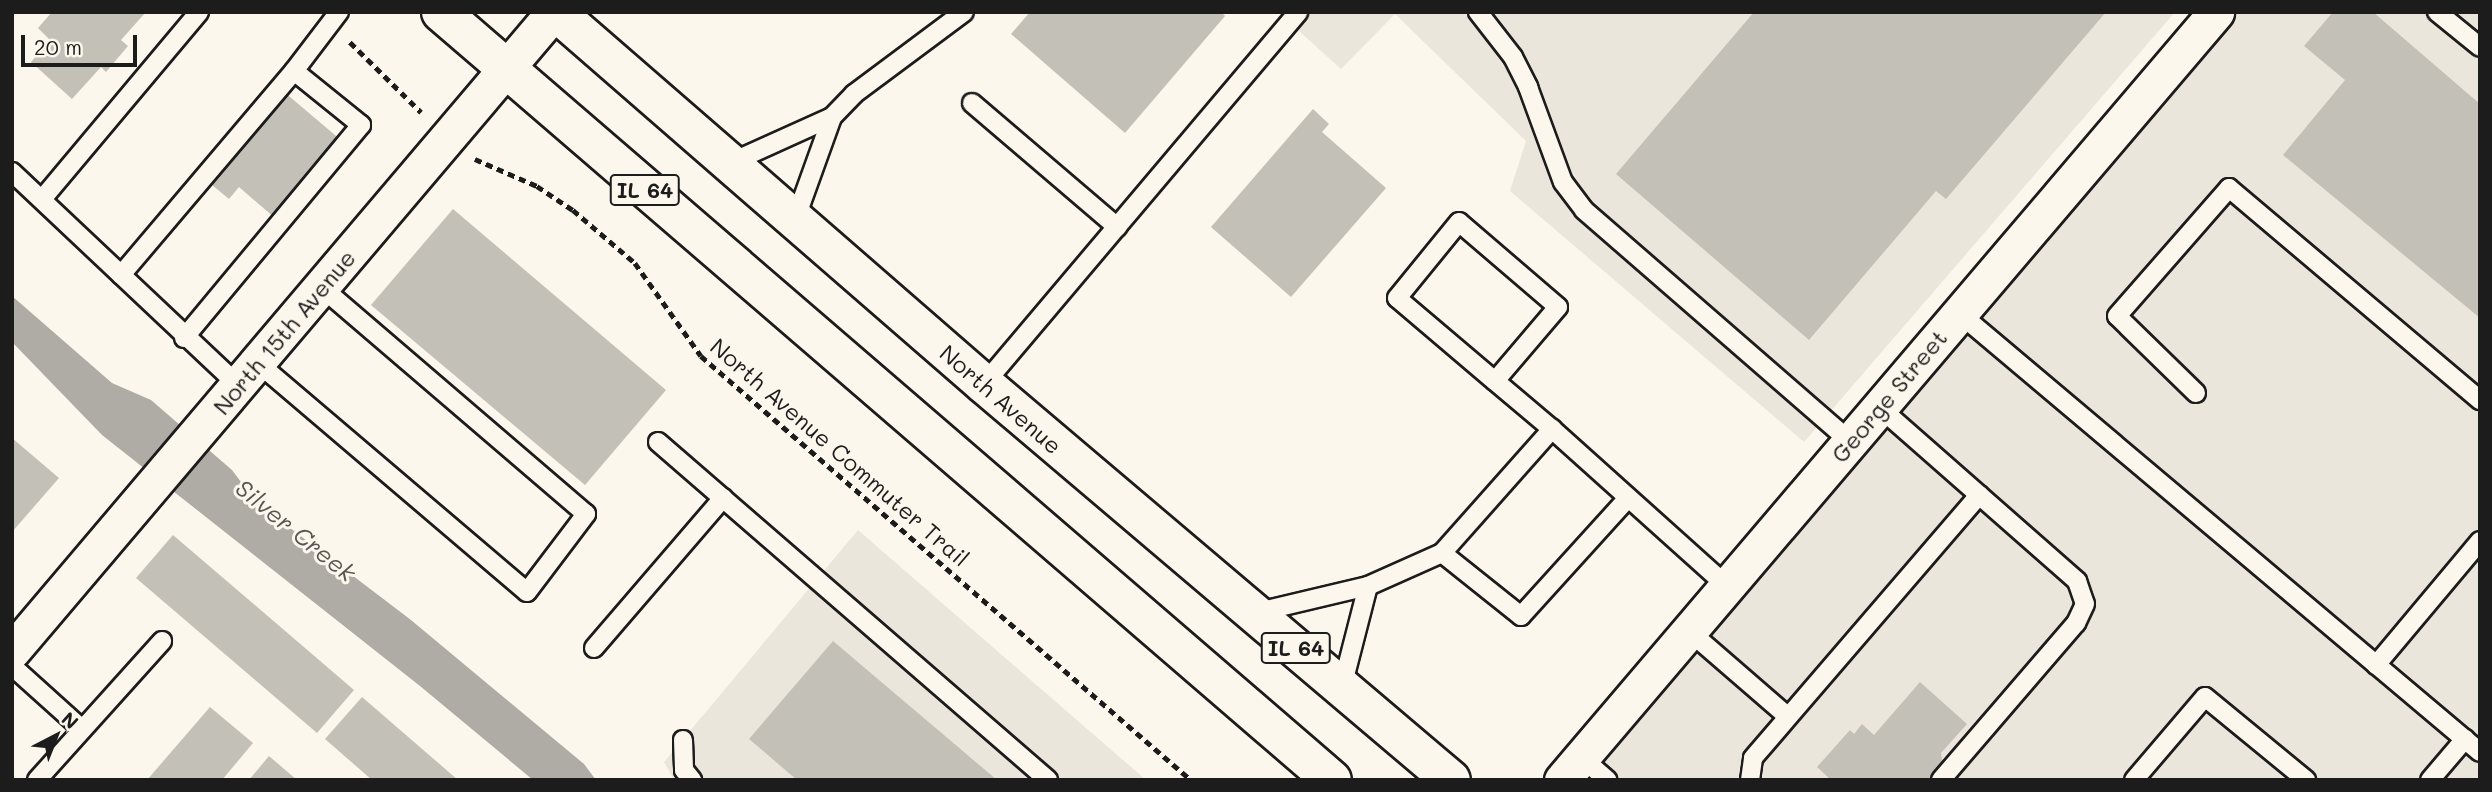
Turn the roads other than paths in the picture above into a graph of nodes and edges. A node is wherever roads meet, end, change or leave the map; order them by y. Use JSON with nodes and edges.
{"nodes":[{"id":1,"x":199,"y":12,"type":"edge"},
{"id":2,"x":339,"y":12,"type":"edge"},
{"id":3,"x":441,"y":12,"type":"edge"},
{"id":4,"x":555,"y":12,"type":"edge"},
{"id":5,"x":964,"y":12,"type":"edge"},
{"id":6,"x":1298,"y":12,"type":"edge"},
{"id":7,"x":1478,"y":12,"type":"edge"},
{"id":8,"x":2216,"y":12,"type":"edge"},
{"id":9,"x":2437,"y":12,"type":"edge"},
{"id":10,"x":2480,"y":47,"type":"edge"},
{"id":11,"x":505,"y":68,"type":"junction"},
{"id":12,"x":294,"y":71,"type":"junction"},
{"id":13,"x":972,"y":103,"type":"dead end"},
{"id":14,"x":832,"y":117,"type":"junction"},
{"id":15,"x":730,"y":163,"type":"junction"},
{"id":16,"x":12,"y":172,"type":"edge"},
{"id":17,"x":43,"y":198,"type":"junction"},
{"id":18,"x":795,"y":220,"type":"junction"},
{"id":19,"x":1117,"y":227,"type":"junction"},
{"id":20,"x":121,"y":275,"type":"junction"},
{"id":21,"x":321,"y":287,"type":"junction"},
{"id":22,"x":1959,"y":313,"type":"junction"},
{"id":23,"x":184,"y":338,"type":"junction"},
{"id":24,"x":249,"y":374,"type":"junction"},
{"id":25,"x":1495,"y":382,"type":"junction"},
{"id":26,"x":984,"y":384,"type":"junction"},
{"id":27,"x":2196,"y":393,"type":"dead end"},
{"id":28,"x":2480,"y":400,"type":"edge"},
{"id":29,"x":1879,"y":407,"type":"junction"},
{"id":30,"x":1552,"y":429,"type":"junction"},
{"id":31,"x":658,"y":442,"type":"dead end"},
{"id":32,"x":1850,"y":442,"type":"junction"},
{"id":33,"x":1979,"y":495,"type":"junction"},
{"id":34,"x":723,"y":498,"type":"junction"},
{"id":35,"x":1627,"y":499,"type":"junction"},
{"id":36,"x":2480,"y":541,"type":"edge"},
{"id":37,"x":1442,"y":553,"type":"junction"},
{"id":38,"x":1368,"y":586,"type":"junction"},
{"id":39,"x":1727,"y":586,"type":"junction"},
{"id":40,"x":1254,"y":613,"type":"junction"},
{"id":41,"x":1689,"y":631,"type":"junction"},
{"id":42,"x":162,"y":641,"type":"dead end"},
{"id":43,"x":594,"y":648,"type":"dead end"},
{"id":44,"x":12,"y":651,"type":"edge"},
{"id":45,"x":2376,"y":665,"type":"junction"},
{"id":46,"x":12,"y":666,"type":"edge"},
{"id":47,"x":1342,"y":687,"type":"junction"},
{"id":48,"x":1787,"y":716,"type":"junction"},
{"id":49,"x":82,"y":729,"type":"junction"},
{"id":50,"x":2465,"y":739,"type":"junction"},
{"id":51,"x":683,"y":740,"type":"dead end"},
{"id":52,"x":2480,"y":752,"type":"edge"},
{"id":53,"x":1572,"y":769,"type":"edge"},
{"id":54,"x":37,"y":780,"type":"edge"},
{"id":55,"x":692,"y":780,"type":"edge"},
{"id":56,"x":1048,"y":780,"type":"edge"},
{"id":57,"x":1332,"y":780,"type":"edge"},
{"id":58,"x":1451,"y":780,"type":"edge"},
{"id":59,"x":1607,"y":780,"type":"edge"},
{"id":60,"x":1750,"y":780,"type":"edge"},
{"id":61,"x":1941,"y":780,"type":"edge"},
{"id":62,"x":2134,"y":780,"type":"edge"},
{"id":63,"x":2306,"y":780,"type":"edge"},
{"id":64,"x":2430,"y":780,"type":"edge"}],
"edges":[{"from":1,"to":17,"type":"lane"},
{"from":2,"to":12,"type":"lane"},
{"from":3,"to":11,"type":"main road","number":"IL 64"},
{"from":4,"to":11,"type":"street","name":"North 15th Avenue"},
{"from":4,"to":15,"type":"main road","name":"North Avenue","number":"IL 64"},
{"from":5,"to":14,"type":"lane"},
{"from":6,"to":19,"type":"lane"},
{"from":7,"to":32,"type":"lane"},
{"from":8,"to":22,"type":"street","name":"George Street"},
{"from":9,"to":10,"type":"lane"},
{"from":11,"to":21,"type":"street","name":"North 15th Avenue"},
{"from":11,"to":57,"type":"main road","number":"IL 64"},
{"from":12,"to":20,"type":"lane"},
{"from":12,"to":23,"type":"lane"},
{"from":13,"to":19,"type":"lane"},
{"from":14,"to":15,"type":"lane"},
{"from":14,"to":18,"type":"lane"},
{"from":15,"to":18,"type":"main road","name":"North Avenue","number":"IL 64"},
{"from":16,"to":17,"type":"lane"},
{"from":17,"to":20,"type":"lane"},
{"from":18,"to":26,"type":"main road","name":"North Avenue","number":"IL 64"},
{"from":19,"to":26,"type":"lane"},
{"from":20,"to":23,"type":"lane"},
{"from":21,"to":24,"type":"street","name":"North 15th Avenue"},
{"from":21,"to":24,"type":"lane"},
{"from":22,"to":29,"type":"street","name":"George Street"},
{"from":22,"to":45,"type":"lane"},
{"from":23,"to":24,"type":"lane"},
{"from":24,"to":44,"type":"street","name":"North 15th Avenue"},
{"from":25,"to":25,"type":"lane"},
{"from":25,"to":30,"type":"lane"},
{"from":26,"to":40,"type":"main road","name":"North Avenue","number":"IL 64"},
{"from":27,"to":28,"type":"lane"},
{"from":29,"to":32,"type":"street","name":"George Street"},
{"from":29,"to":33,"type":"lane"},
{"from":30,"to":35,"type":"lane"},
{"from":30,"to":37,"type":"lane"},
{"from":31,"to":34,"type":"lane"},
{"from":32,"to":39,"type":"street","name":"George Street"},
{"from":33,"to":48,"type":"lane"},
{"from":33,"to":61,"type":"lane"},
{"from":34,"to":43,"type":"lane"},
{"from":34,"to":56,"type":"lane"},
{"from":35,"to":37,"type":"lane"},
{"from":35,"to":39,"type":"lane"},
{"from":36,"to":45,"type":"lane"},
{"from":37,"to":38,"type":"lane"},
{"from":38,"to":40,"type":"lane"},
{"from":38,"to":47,"type":"lane"},
{"from":39,"to":41,"type":"street","name":"George Street"},
{"from":40,"to":47,"type":"main road","name":"North Avenue","number":"IL 64"},
{"from":41,"to":48,"type":"lane"},
{"from":41,"to":53,"type":"street","name":"George Street"},
{"from":42,"to":49,"type":"lane"},
{"from":45,"to":50,"type":"lane"},
{"from":46,"to":49,"type":"lane"},
{"from":47,"to":58,"type":"main road","name":"North Avenue","number":"IL 64"},
{"from":48,"to":60,"type":"lane"},
{"from":49,"to":54,"type":"lane"},
{"from":50,"to":52,"type":"lane"},
{"from":50,"to":64,"type":"lane"},
{"from":51,"to":55,"type":"lane"},
{"from":53,"to":59,"type":"lane"},
{"from":62,"to":63,"type":"lane"}]}
